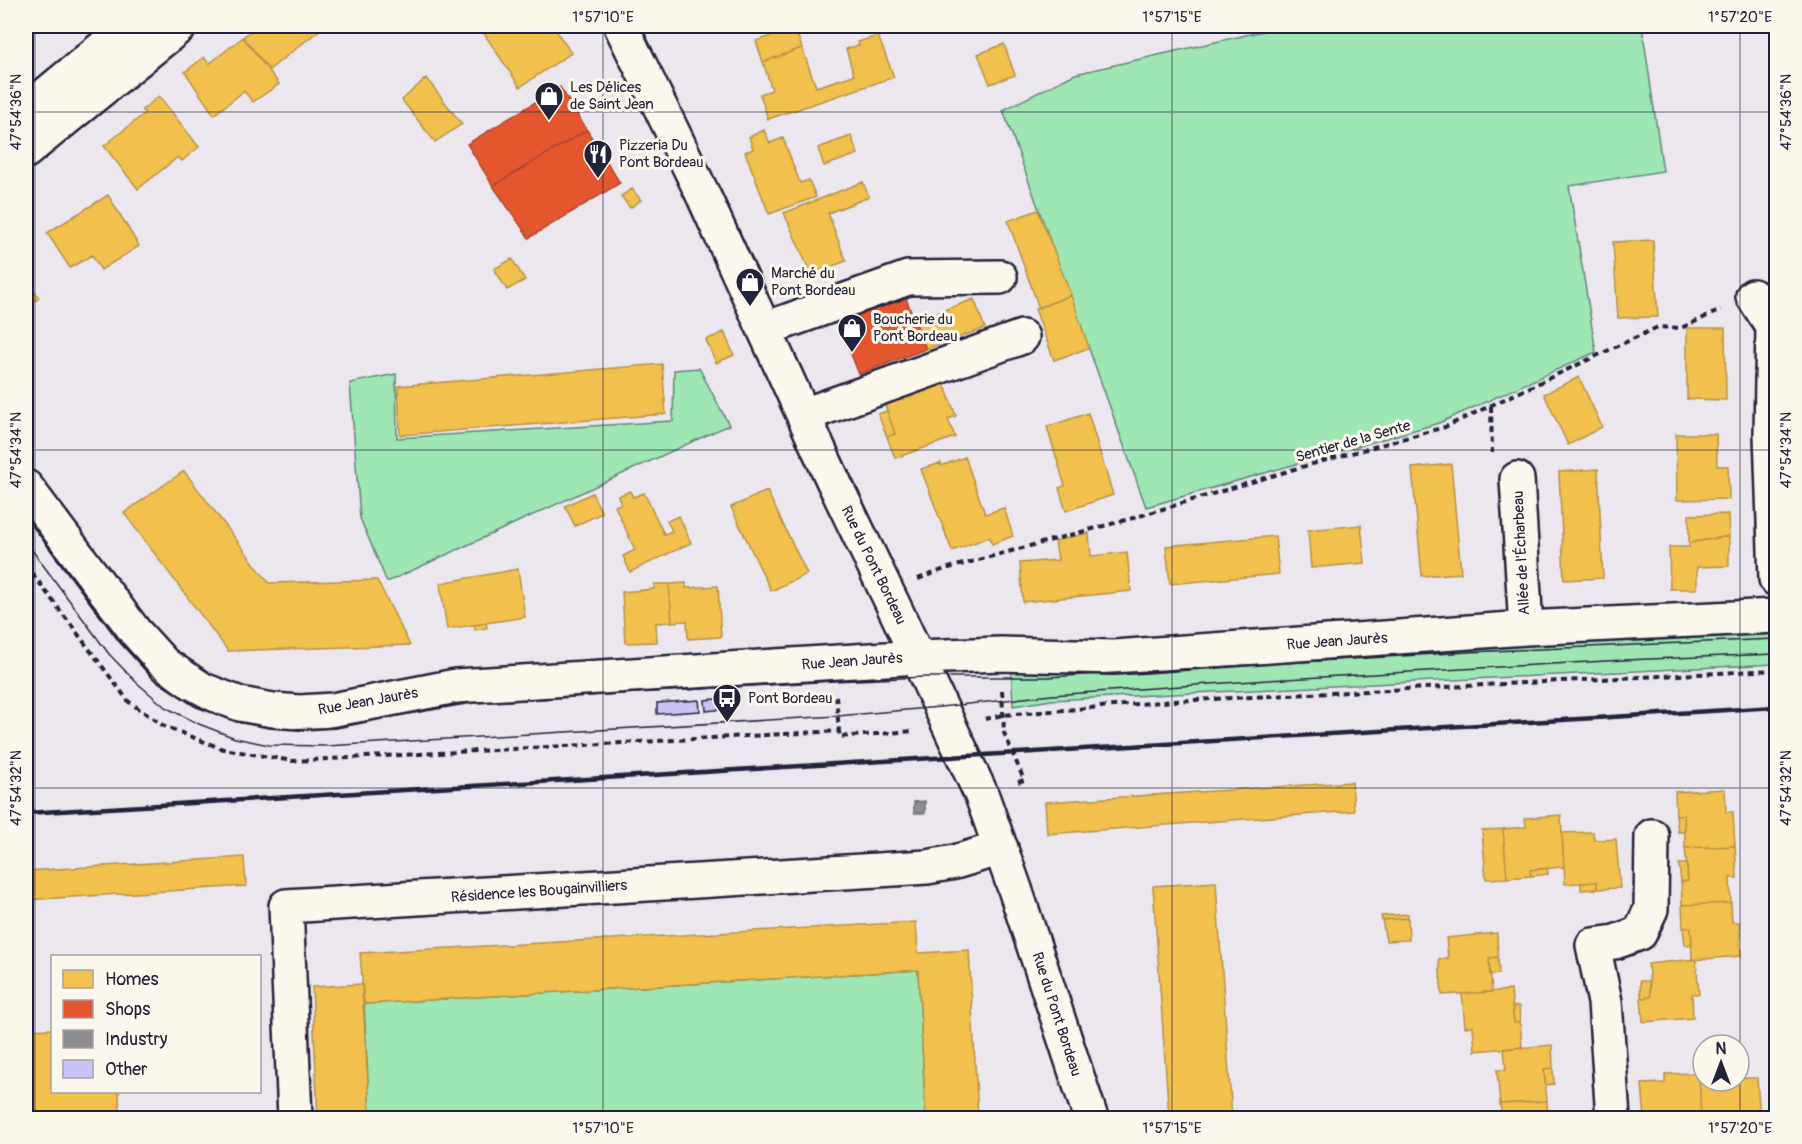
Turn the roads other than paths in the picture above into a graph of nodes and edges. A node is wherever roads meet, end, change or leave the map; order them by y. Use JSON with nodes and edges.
{"nodes":[{"id":1,"x":129,"y":26,"type":"edge"},
{"id":2,"x":160,"y":26,"type":"edge"},
{"id":3,"x":180,"y":26,"type":"edge"},
{"id":4,"x":621,"y":26,"type":"edge"},
{"id":5,"x":26,"y":111,"type":"edge"},
{"id":6,"x":26,"y":132,"type":"edge"},
{"id":7,"x":26,"y":151,"type":"edge"},
{"id":8,"x":1000,"y":277,"type":"dead end"},
{"id":9,"x":1753,"y":296,"type":"road end"},
{"id":10,"x":765,"y":329,"type":"junction"},
{"id":11,"x":1022,"y":337,"type":"dead end"},
{"id":12,"x":804,"y":415,"type":"junction"},
{"id":13,"x":1517,"y":479,"type":"dead end"},
{"id":14,"x":26,"y":487,"type":"edge"},
{"id":15,"x":1776,"y":579,"type":"edge"},
{"id":16,"x":1776,"y":616,"type":"edge"},
{"id":17,"x":1526,"y":628,"type":"junction"},
{"id":18,"x":918,"y":657,"type":"junction"},
{"id":19,"x":1652,"y":837,"type":"dead end"},
{"id":20,"x":1001,"y":848,"type":"junction"},
{"id":21,"x":295,"y":1119,"type":"edge"},
{"id":22,"x":1091,"y":1119,"type":"edge"},
{"id":23,"x":1614,"y":1119,"type":"edge"}],
"edges":[{"from":1,"to":5,"type":"street"},
{"from":2,"to":6,"type":"street"},
{"from":3,"to":7,"type":"street"},
{"from":4,"to":10,"type":"street","name":"Rue du Pont Bordeau"},
{"from":8,"to":10,"type":"street"},
{"from":9,"to":15,"type":"street"},
{"from":10,"to":12,"type":"street","name":"Rue du Pont Bordeau"},
{"from":11,"to":12,"type":"street"},
{"from":12,"to":18,"type":"street","name":"Rue du Pont Bordeau"},
{"from":13,"to":17,"type":"street","name":"Allée de l'Écharbeau"},
{"from":14,"to":18,"type":"street","name":"Rue Jean Jaurès"},
{"from":16,"to":17,"type":"street","name":"Rue Jean Jaurès"},
{"from":17,"to":18,"type":"street","name":"Rue Jean Jaurès"},
{"from":18,"to":20,"type":"street","name":"Rue du Pont Bordeau"},
{"from":19,"to":23,"type":"street"},
{"from":20,"to":21,"type":"street","name":"Résidence les Bougainvilliers"},
{"from":20,"to":22,"type":"street","name":"Rue du Pont Bordeau"}]}
